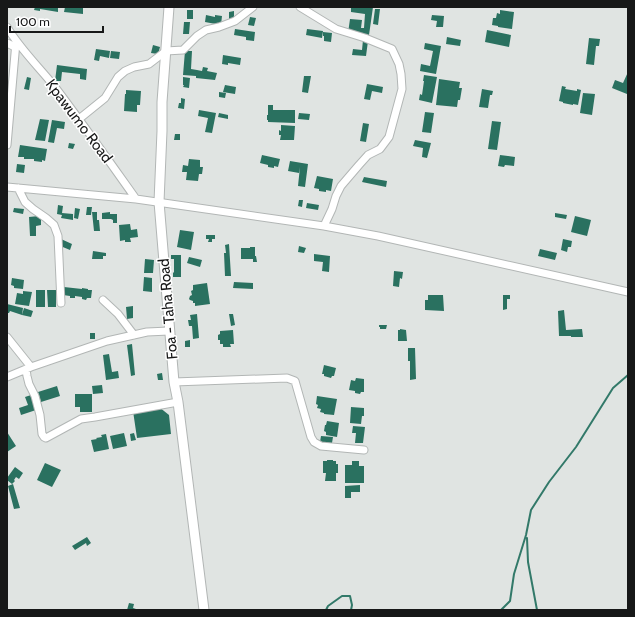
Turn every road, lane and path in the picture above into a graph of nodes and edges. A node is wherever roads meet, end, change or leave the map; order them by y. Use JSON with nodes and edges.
{"nodes":[{"id":1,"x":169,"y":7,"type":"edge"},
{"id":2,"x":253,"y":7,"type":"edge"},
{"id":3,"x":300,"y":7,"type":"edge"},
{"id":4,"x":7,"y":27,"type":"edge"},
{"id":5,"x":7,"y":43,"type":"edge"},
{"id":6,"x":16,"y":45,"type":"junction"},
{"id":7,"x":166,"y":51,"type":"junction"},
{"id":8,"x":9,"y":106,"type":"edge"},
{"id":9,"x":79,"y":119,"type":"junction"},
{"id":10,"x":7,"y":145,"type":"edge"},
{"id":11,"x":7,"y":187,"type":"edge"},
{"id":12,"x":18,"y":188,"type":"junction"},
{"id":13,"x":136,"y":199,"type":"junction"},
{"id":14,"x":159,"y":202,"type":"junction"},
{"id":15,"x":324,"y":226,"type":"junction"},
{"id":16,"x":628,"y":292,"type":"edge"},
{"id":17,"x":103,"y":300,"type":"dead end"},
{"id":18,"x":61,"y":303,"type":"dead end"},
{"id":19,"x":169,"y":331,"type":"junction"},
{"id":20,"x":134,"y":335,"type":"junction"},
{"id":21,"x":7,"y":337,"type":"edge"},
{"id":22,"x":28,"y":368,"type":"junction"},
{"id":23,"x":7,"y":376,"type":"edge"},
{"id":24,"x":174,"y":382,"type":"junction"},
{"id":25,"x":178,"y":402,"type":"junction"},
{"id":26,"x":364,"y":450,"type":"dead end"},
{"id":27,"x":204,"y":610,"type":"edge"}],
"edges":[{"from":1,"to":7,"type":"street","name":"Foa - Taha Road"},
{"from":2,"to":7,"type":"street"},
{"from":3,"to":15,"type":"street"},
{"from":4,"to":6,"type":"street","name":"Kpawumo Road"},
{"from":5,"to":6,"type":"street"},
{"from":6,"to":8,"type":"street"},
{"from":6,"to":9,"type":"street","name":"Kpawumo Road"},
{"from":7,"to":9,"type":"street"},
{"from":7,"to":14,"type":"street","name":"Foa - Taha Road"},
{"from":8,"to":10,"type":"street"},
{"from":9,"to":13,"type":"street","name":"Kpawumo Road"},
{"from":11,"to":12,"type":"street"},
{"from":12,"to":13,"type":"street"},
{"from":12,"to":18,"type":"street"},
{"from":13,"to":14,"type":"street"},
{"from":14,"to":15,"type":"street"},
{"from":14,"to":19,"type":"street","name":"Foa - Taha Road"},
{"from":15,"to":16,"type":"street"},
{"from":17,"to":20,"type":"street"},
{"from":19,"to":20,"type":"street"},
{"from":19,"to":24,"type":"street","name":"Foa - Taha Road"},
{"from":20,"to":22,"type":"street"},
{"from":21,"to":22,"type":"street"},
{"from":22,"to":23,"type":"street"},
{"from":22,"to":25,"type":"street"},
{"from":24,"to":25,"type":"street","name":"Foa - Taha Road"},
{"from":24,"to":26,"type":"street"},
{"from":25,"to":27,"type":"street","name":"Foa - Taha Road"}]}
